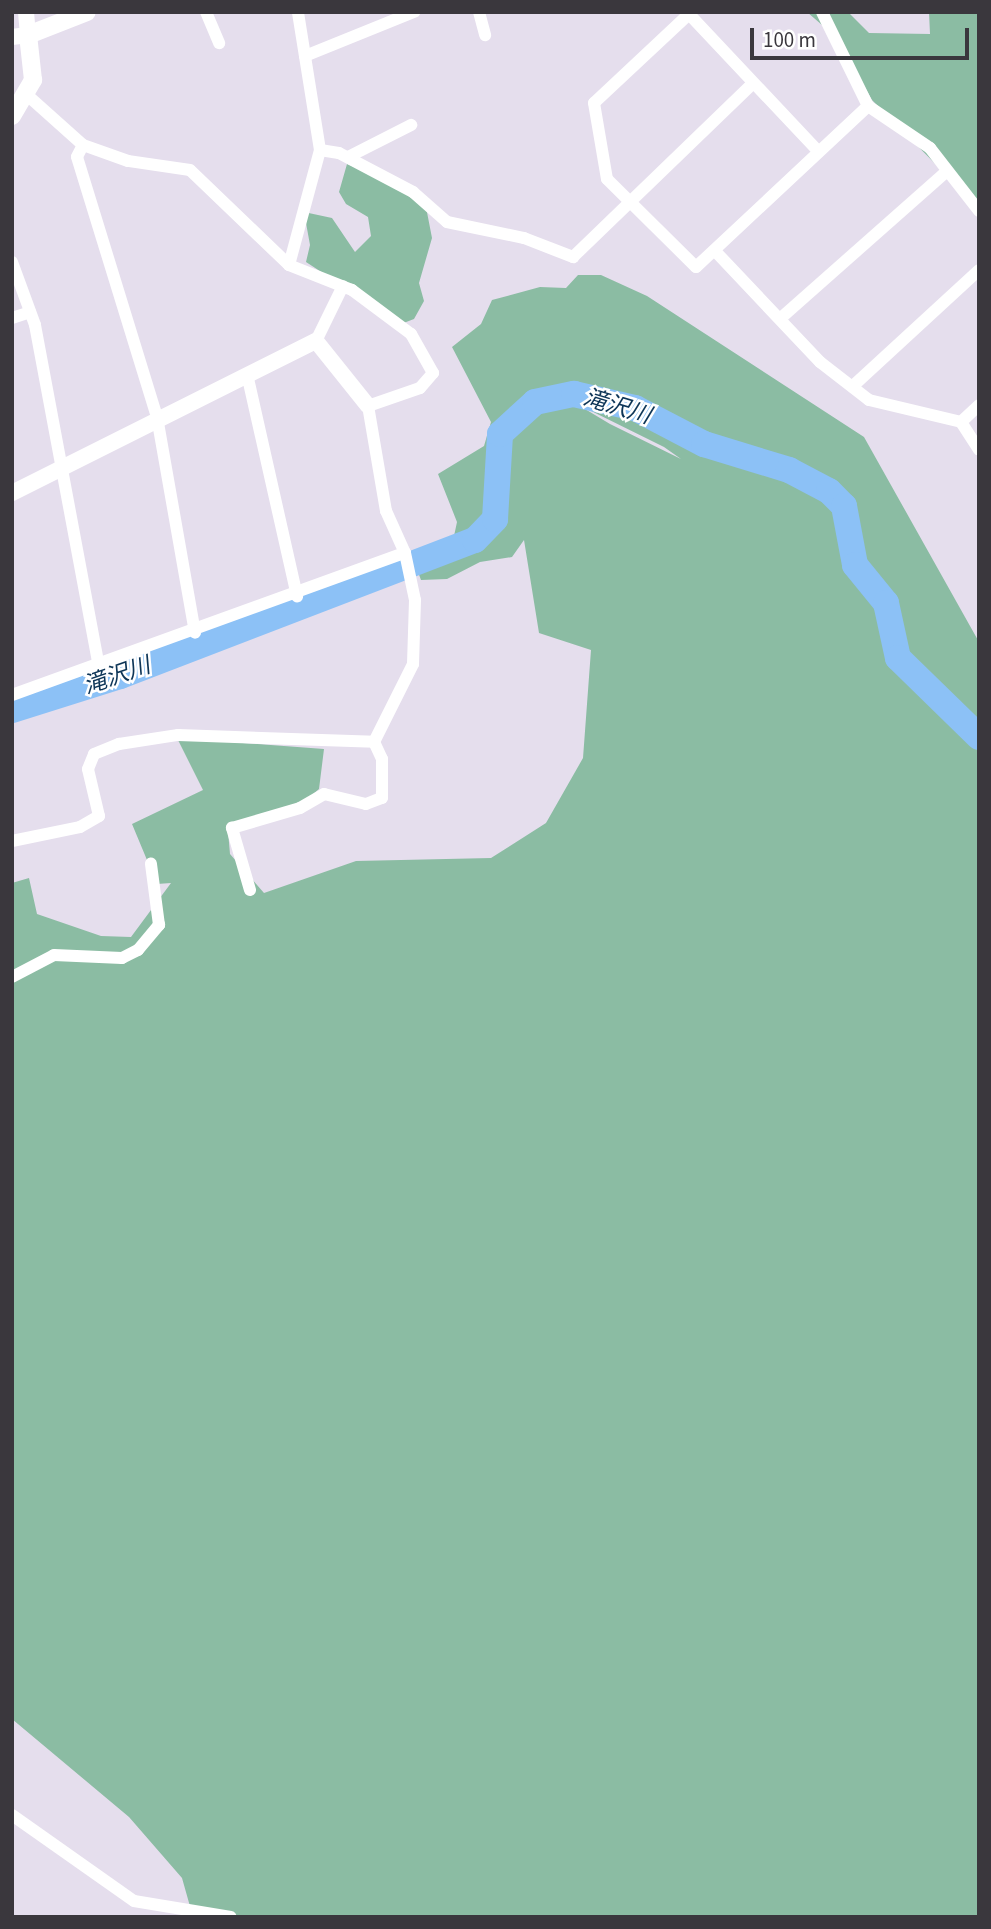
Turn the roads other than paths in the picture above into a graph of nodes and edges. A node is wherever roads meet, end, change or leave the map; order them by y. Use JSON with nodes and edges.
{"nodes":[{"id":1,"x":26,"y":12,"type":"edge"},
{"id":2,"x":86,"y":12,"type":"edge"},
{"id":3,"x":206,"y":12,"type":"edge"},
{"id":4,"x":298,"y":12,"type":"edge"},
{"id":5,"x":414,"y":12,"type":"edge"},
{"id":6,"x":479,"y":12,"type":"edge"},
{"id":7,"x":822,"y":12,"type":"edge"},
{"id":8,"x":485,"y":35,"type":"dead end"},
{"id":9,"x":20,"y":36,"type":"edge"},
{"id":10,"x":219,"y":43,"type":"dead end"},
{"id":11,"x":305,"y":56,"type":"junction"},
{"id":12,"x":753,"y":83,"type":"junction"},
{"id":13,"x":27,"y":95,"type":"junction"},
{"id":14,"x":868,"y":106,"type":"junction"},
{"id":15,"x":12,"y":116,"type":"edge"},
{"id":16,"x":411,"y":125,"type":"dead end"},
{"id":17,"x":83,"y":145,"type":"junction"},
{"id":18,"x":320,"y":150,"type":"junction"},
{"id":19,"x":818,"y":151,"type":"junction"},
{"id":20,"x":348,"y":158,"type":"junction"},
{"id":21,"x":947,"y":171,"type":"junction"},
{"id":22,"x":626,"y":205,"type":"junction"},
{"id":23,"x":979,"y":211,"type":"edge"},
{"id":24,"x":715,"y":251,"type":"junction"},
{"id":25,"x":12,"y":262,"type":"edge"},
{"id":26,"x":289,"y":265,"type":"junction"},
{"id":27,"x":979,"y":270,"type":"edge"},
{"id":28,"x":342,"y":286,"type":"junction"},
{"id":29,"x":30,"y":312,"type":"junction"},
{"id":30,"x":782,"y":317,"type":"junction"},
{"id":31,"x":12,"y":318,"type":"edge"},
{"id":32,"x":316,"y":341,"type":"junction"},
{"id":33,"x":247,"y":374,"type":"junction"},
{"id":34,"x":854,"y":385,"type":"junction"},
{"id":35,"x":979,"y":405,"type":"edge"},
{"id":36,"x":368,"y":406,"type":"junction"},
{"id":37,"x":157,"y":417,"type":"junction"},
{"id":38,"x":961,"y":422,"type":"junction"},
{"id":39,"x":979,"y":450,"type":"edge"},
{"id":40,"x":60,"y":470,"type":"junction"},
{"id":41,"x":12,"y":493,"type":"edge"},
{"id":42,"x":406,"y":559,"type":"junction"},
{"id":43,"x":297,"y":596,"type":"junction"},
{"id":44,"x":195,"y":633,"type":"junction"},
{"id":45,"x":99,"y":666,"type":"junction"},
{"id":46,"x":12,"y":695,"type":"edge"},
{"id":47,"x":374,"y":742,"type":"junction"},
{"id":48,"x":12,"y":841,"type":"edge"},
{"id":49,"x":151,"y":864,"type":"dead end"},
{"id":50,"x":250,"y":890,"type":"dead end"},
{"id":51,"x":12,"y":977,"type":"edge"},
{"id":52,"x":12,"y":1815,"type":"edge"},
{"id":53,"x":231,"y":1917,"type":"edge"}],
"edges":[{"from":1,"to":9,"type":"street"},
{"from":2,"to":9,"type":"main road"},
{"from":3,"to":10,"type":"street"},
{"from":4,"to":11,"type":"street"},
{"from":5,"to":11,"type":"street"},
{"from":6,"to":8,"type":"street"},
{"from":7,"to":14,"type":"street"},
{"from":9,"to":13,"type":"main road"},
{"from":11,"to":18,"type":"street"},
{"from":12,"to":19,"type":"street"},
{"from":12,"to":22,"type":"street"},
{"from":12,"to":22,"type":"street"},
{"from":13,"to":15,"type":"main road"},
{"from":13,"to":17,"type":"street"},
{"from":14,"to":19,"type":"street"},
{"from":14,"to":21,"type":"street"},
{"from":16,"to":20,"type":"street"},
{"from":17,"to":26,"type":"street"},
{"from":17,"to":37,"type":"street"},
{"from":18,"to":20,"type":"street"},
{"from":18,"to":26,"type":"street"},
{"from":19,"to":24,"type":"street"},
{"from":20,"to":22,"type":"street"},
{"from":21,"to":23,"type":"street"},
{"from":21,"to":30,"type":"street"},
{"from":22,"to":24,"type":"street"},
{"from":24,"to":30,"type":"street"},
{"from":25,"to":29,"type":"street"},
{"from":26,"to":28,"type":"street"},
{"from":27,"to":34,"type":"street"},
{"from":28,"to":32,"type":"street"},
{"from":28,"to":36,"type":"street"},
{"from":29,"to":31,"type":"street"},
{"from":29,"to":40,"type":"street"},
{"from":30,"to":34,"type":"street"},
{"from":32,"to":33,"type":"street"},
{"from":32,"to":36,"type":"street"},
{"from":33,"to":37,"type":"street"},
{"from":33,"to":43,"type":"street"},
{"from":34,"to":38,"type":"street"},
{"from":35,"to":38,"type":"street"},
{"from":36,"to":42,"type":"street"},
{"from":37,"to":40,"type":"street"},
{"from":37,"to":44,"type":"street"},
{"from":38,"to":39,"type":"street"},
{"from":40,"to":41,"type":"street"},
{"from":40,"to":45,"type":"street"},
{"from":42,"to":43,"type":"street"},
{"from":42,"to":47,"type":"street"},
{"from":43,"to":44,"type":"street"},
{"from":44,"to":45,"type":"street"},
{"from":45,"to":46,"type":"street"},
{"from":47,"to":48,"type":"street"},
{"from":47,"to":50,"type":"street"},
{"from":49,"to":51,"type":"street"},
{"from":52,"to":53,"type":"street"}]}
